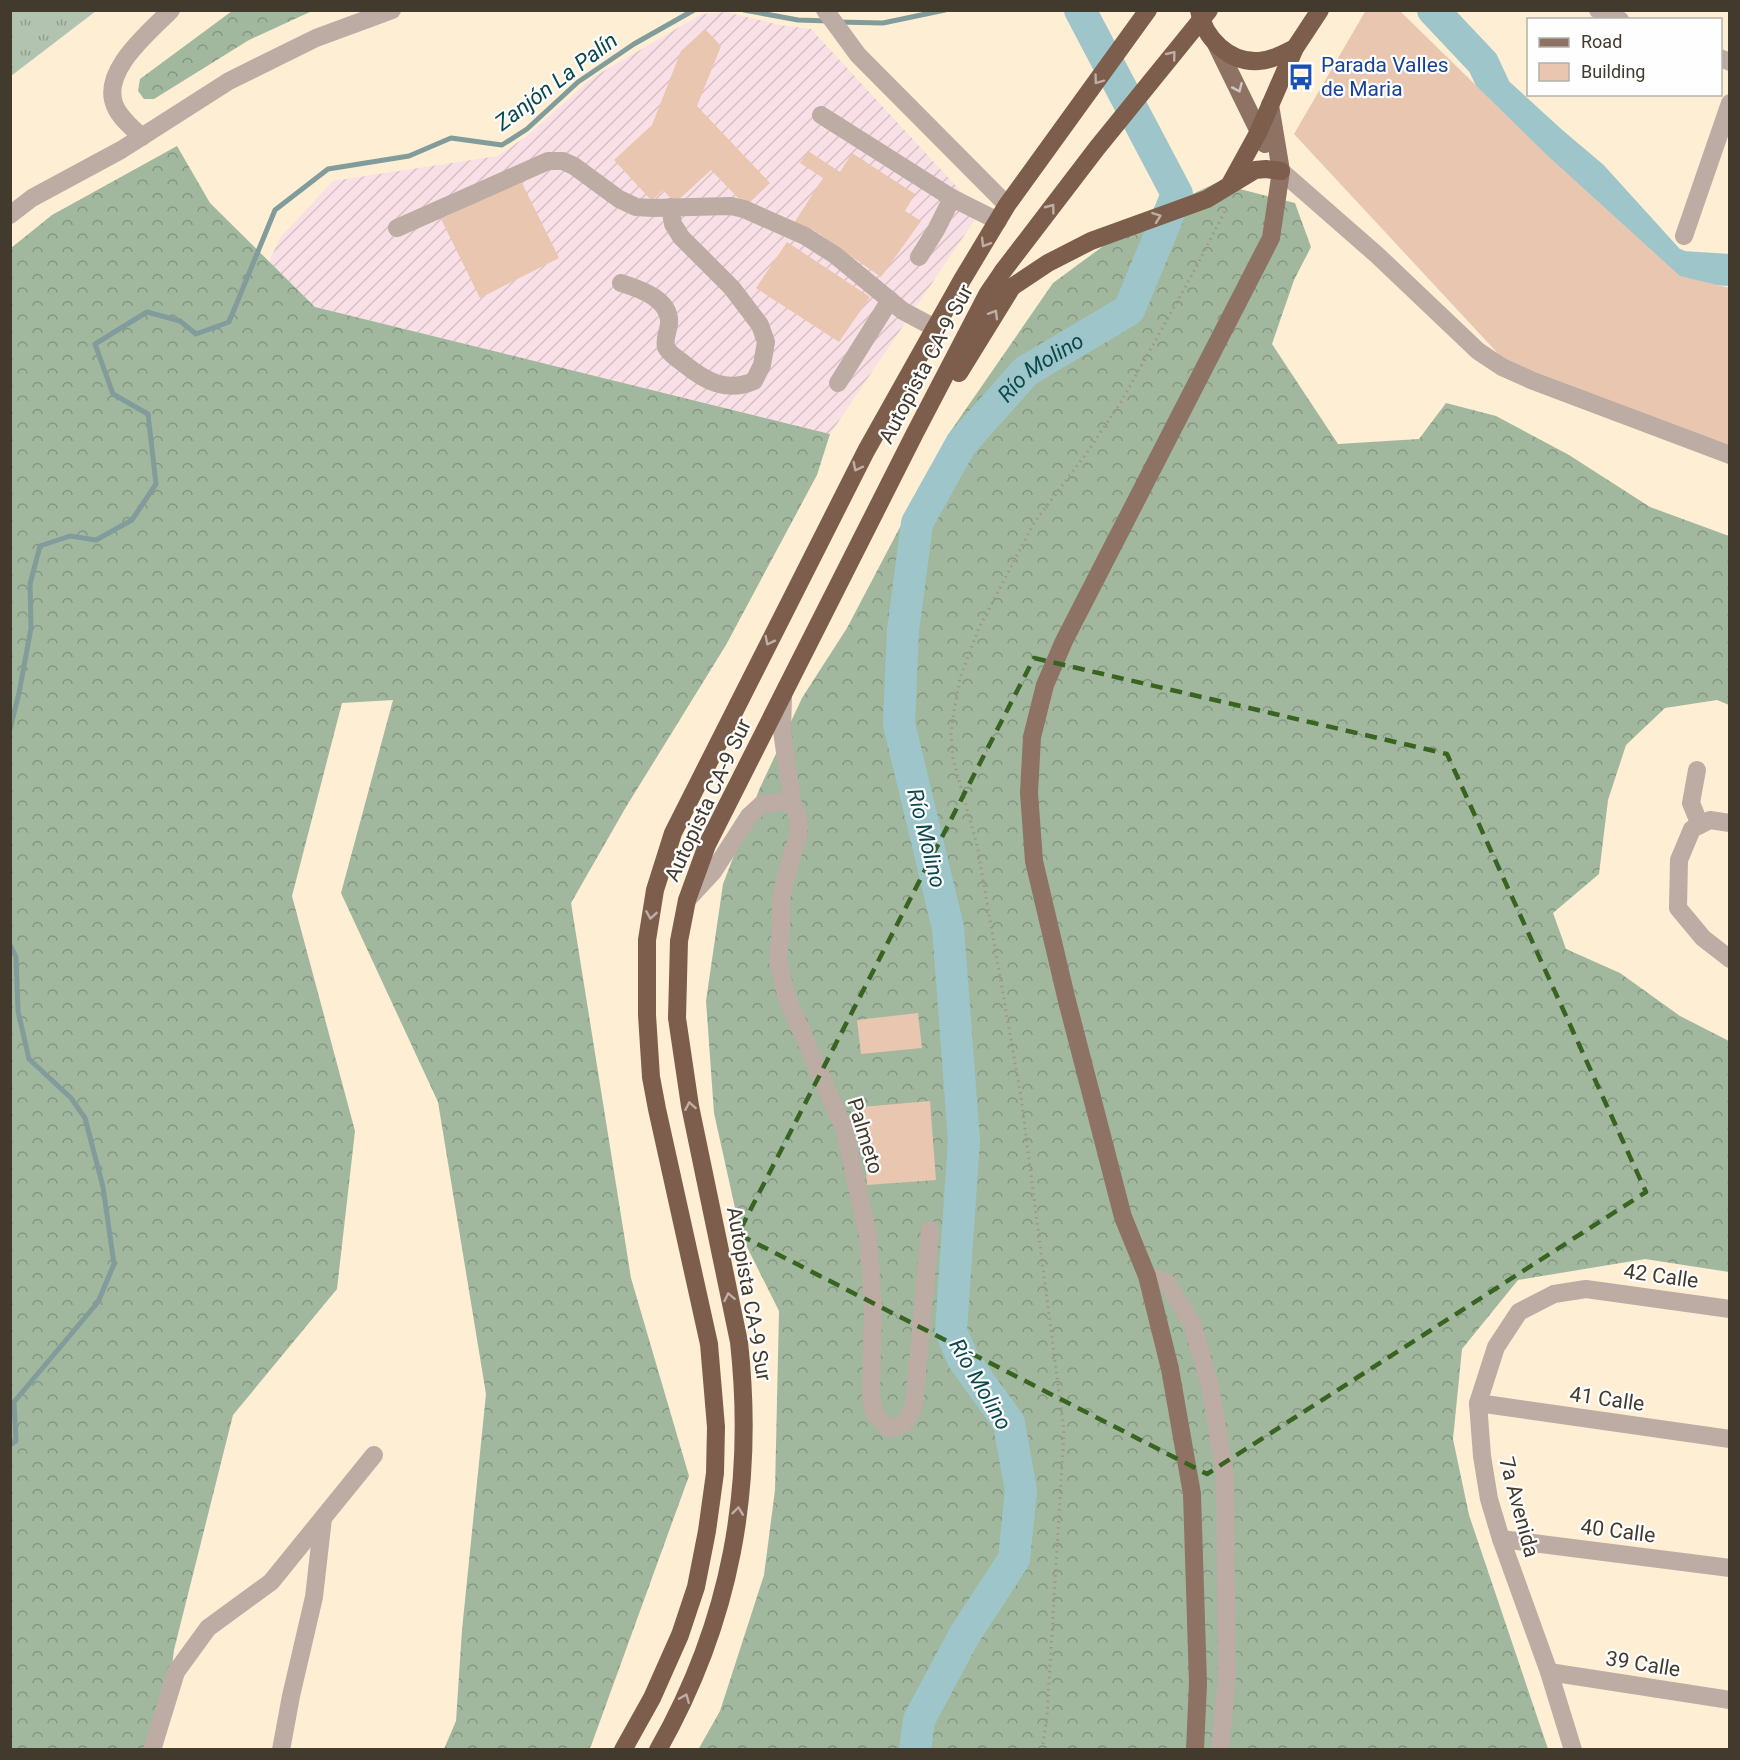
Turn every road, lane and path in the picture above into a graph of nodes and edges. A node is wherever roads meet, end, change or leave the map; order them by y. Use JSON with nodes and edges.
{"nodes":[{"id":1,"x":171,"y":10,"type":"edge"},
{"id":2,"x":392,"y":10,"type":"edge"},
{"id":3,"x":825,"y":10,"type":"edge"},
{"id":4,"x":1148,"y":10,"type":"edge"},
{"id":5,"x":1199,"y":10,"type":"edge"},
{"id":6,"x":1209,"y":10,"type":"edge"},
{"id":7,"x":1320,"y":10,"type":"edge"},
{"id":8,"x":1598,"y":10,"type":"edge"},
{"id":9,"x":1616,"y":18,"type":"edge"},
{"id":10,"x":1216,"y":44,"type":"junction"},
{"id":11,"x":1294,"y":48,"type":"junction"},
{"id":12,"x":1730,"y":103,"type":"edge"},
{"id":13,"x":1270,"y":105,"type":"junction"},
{"id":14,"x":820,"y":115,"type":"dead end"},
{"id":15,"x":1258,"y":133,"type":"junction"},
{"id":16,"x":142,"y":137,"type":"junction"},
{"id":17,"x":1281,"y":171,"type":"junction"},
{"id":18,"x":1230,"y":184,"type":"junction"},
{"id":19,"x":951,"y":198,"type":"junction"},
{"id":20,"x":1007,"y":205,"type":"junction"},
{"id":21,"x":670,"y":207,"type":"junction"},
{"id":22,"x":10,"y":215,"type":"edge"},
{"id":23,"x":998,"y":221,"type":"junction"},
{"id":24,"x":398,"y":228,"type":"dead end"},
{"id":25,"x":1684,"y":236,"type":"dead end"},
{"id":26,"x":919,"y":257,"type":"dead end"},
{"id":27,"x":621,"y":283,"type":"dead end"},
{"id":28,"x":890,"y":300,"type":"junction"},
{"id":29,"x":935,"y":328,"type":"junction"},
{"id":30,"x":838,"y":383,"type":"dead end"},
{"id":31,"x":915,"y":433,"type":"junction"},
{"id":32,"x":1730,"y":455,"type":"edge"},
{"id":33,"x":783,"y":694,"type":"junction"},
{"id":34,"x":1697,"y":770,"type":"dead end"},
{"id":35,"x":792,"y":801,"type":"junction"},
{"id":36,"x":1730,"y":823,"type":"edge"},
{"id":37,"x":1696,"y":827,"type":"junction"},
{"id":38,"x":687,"y":900,"type":"junction"},
{"id":39,"x":1730,"y":959,"type":"edge"},
{"id":40,"x":930,"y":1230,"type":"dead end"},
{"id":41,"x":1147,"y":1276,"type":"junction"},
{"id":42,"x":1586,"y":1289,"type":"joint"},
{"id":43,"x":1730,"y":1309,"type":"edge"},
{"id":44,"x":1478,"y":1403,"type":"junction"},
{"id":45,"x":1730,"y":1439,"type":"edge"},
{"id":46,"x":374,"y":1455,"type":"dead end"},
{"id":47,"x":323,"y":1518,"type":"junction"},
{"id":48,"x":1501,"y":1539,"type":"junction"},
{"id":49,"x":1730,"y":1568,"type":"edge"},
{"id":50,"x":1550,"y":1672,"type":"junction"},
{"id":51,"x":1730,"y":1700,"type":"edge"},
{"id":52,"x":152,"y":1749,"type":"edge"},
{"id":53,"x":281,"y":1749,"type":"edge"},
{"id":54,"x":623,"y":1749,"type":"edge"},
{"id":55,"x":658,"y":1749,"type":"edge"},
{"id":56,"x":1195,"y":1749,"type":"edge"},
{"id":57,"x":1220,"y":1749,"type":"edge"},
{"id":58,"x":1573,"y":1749,"type":"edge"}],
"edges":[{"from":1,"to":16,"type":"street"},
{"from":2,"to":16,"type":"street"},
{"from":3,"to":20,"type":"street"},
{"from":4,"to":20,"type":"highway","name":"Autopista CA-9 Sur","one_way":true},
{"from":5,"to":10,"type":"highway"},
{"from":31,"to":6,"type":"highway","name":"Autopista CA-9 Sur","one_way":true,"bridge":true},
{"from":7,"to":11,"type":"highway"},
{"from":8,"to":9,"type":"street"},
{"from":10,"to":11,"type":"highway"},
{"from":10,"to":15,"type":"main road","one_way":true},
{"from":11,"to":13,"type":"highway"},
{"from":12,"to":25,"type":"street"},
{"from":13,"to":15,"type":"highway"},
{"from":13,"to":17,"type":"main road"},
{"from":14,"to":19,"type":"street"},
{"from":15,"to":17,"type":"main road"},
{"from":15,"to":18,"type":"highway"},
{"from":16,"to":22,"type":"street"},
{"from":17,"to":18,"type":"highway"},
{"from":17,"to":32,"type":"street"},
{"from":17,"to":41,"type":"main road"},
{"from":31,"to":18,"type":"highway","one_way":true},
{"from":19,"to":23,"type":"street"},
{"from":19,"to":26,"type":"street"},
{"from":20,"to":23,"type":"highway","name":"Autopista CA-9 Sur"},
{"from":21,"to":24,"type":"street"},
{"from":21,"to":27,"type":"street"},
{"from":21,"to":28,"type":"street"},
{"from":23,"to":29,"type":"highway","name":"Autopista CA-9 Sur","one_way":true},
{"from":28,"to":29,"type":"street"},
{"from":28,"to":30,"type":"street"},
{"from":29,"to":54,"type":"highway","name":"Autopista CA-9 Sur","one_way":true},
{"from":31,"to":33,"type":"highway","name":"Autopista CA-9 Sur"},
{"from":33,"to":35,"type":"street"},
{"from":33,"to":38,"type":"highway","name":"Autopista CA-9 Sur"},
{"from":34,"to":37,"type":"street"},
{"from":35,"to":38,"type":"street"},
{"from":35,"to":40,"type":"street","name":"Palmeto"},
{"from":36,"to":37,"type":"street"},
{"from":37,"to":39,"type":"street"},
{"from":55,"to":38,"type":"highway","name":"Autopista CA-9 Sur","one_way":true},
{"from":41,"to":56,"type":"main road"},
{"from":41,"to":57,"type":"street"},
{"from":42,"to":43,"type":"street","name":"42 Calle"},
{"from":42,"to":44,"type":"street","name":"7a Avenida"},
{"from":44,"to":45,"type":"street","name":"41 Calle"},
{"from":44,"to":48,"type":"street","name":"7a Avenida"},
{"from":46,"to":47,"type":"street"},
{"from":47,"to":52,"type":"street"},
{"from":47,"to":53,"type":"street"},
{"from":48,"to":49,"type":"street","name":"40 Calle"},
{"from":48,"to":50,"type":"street","name":"7a Avenida"},
{"from":50,"to":51,"type":"street","name":"39 Calle"},
{"from":50,"to":58,"type":"street","name":"7a Avenida"}]}
